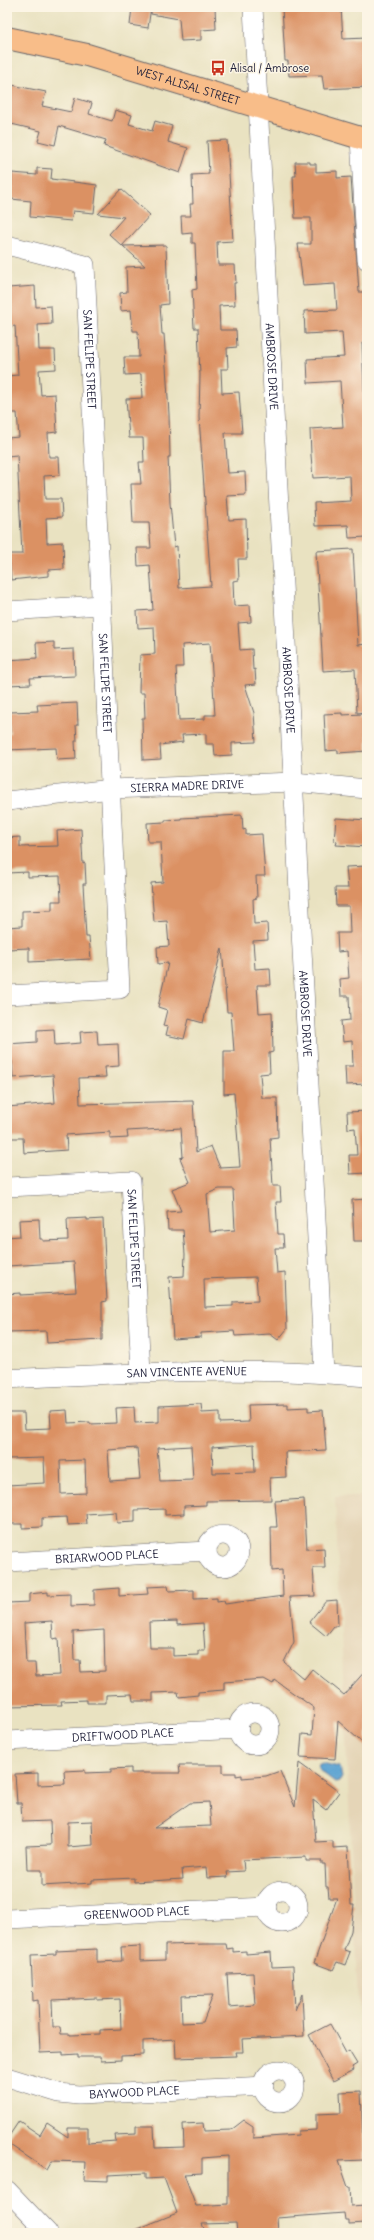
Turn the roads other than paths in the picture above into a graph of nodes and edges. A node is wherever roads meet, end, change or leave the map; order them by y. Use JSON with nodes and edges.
{"nodes":[{"id":1,"x":253,"y":7,"type":"edge"},
{"id":2,"x":7,"y":38,"type":"edge"},
{"id":3,"x":260,"y":106,"type":"junction"},
{"id":4,"x":363,"y":139,"type":"edge"},
{"id":5,"x":7,"y":245,"type":"edge"},
{"id":6,"x":367,"y":260,"type":"edge"},
{"id":7,"x":101,"y":605,"type":"junction"},
{"id":8,"x":7,"y":611,"type":"edge"},
{"id":9,"x":294,"y":782,"type":"junction"},
{"id":10,"x":111,"y":789,"type":"junction"},
{"id":11,"x":367,"y":789,"type":"edge"},
{"id":12,"x":7,"y":801,"type":"edge"},
{"id":13,"x":7,"y":995,"type":"edge"},
{"id":14,"x":7,"y":1187,"type":"edge"},
{"id":15,"x":141,"y":1372,"type":"junction"},
{"id":16,"x":324,"y":1373,"type":"junction"},
{"id":17,"x":367,"y":1377,"type":"edge"},
{"id":18,"x":7,"y":1379,"type":"edge"},
{"id":19,"x":207,"y":1551,"type":"dead end"},
{"id":20,"x":7,"y":1562,"type":"edge"},
{"id":21,"x":239,"y":1729,"type":"dead end"},
{"id":22,"x":7,"y":1741,"type":"edge"},
{"id":23,"x":267,"y":1907,"type":"dead end"},
{"id":24,"x":7,"y":1919,"type":"edge"},
{"id":25,"x":7,"y":2077,"type":"edge"},
{"id":26,"x":264,"y":2086,"type":"dead end"},
{"id":27,"x":7,"y":2190,"type":"edge"},
{"id":28,"x":48,"y":2233,"type":"edge"}],
"edges":[{"from":1,"to":3,"type":"street","name":"AMBROSE DRIVE"},
{"from":2,"to":3,"type":"main road","name":"WEST ALISAL STREET"},
{"from":3,"to":4,"type":"main road","name":"WEST ALISAL STREET"},
{"from":3,"to":9,"type":"street","name":"AMBROSE DRIVE"},
{"from":4,"to":6,"type":"street"},
{"from":5,"to":7,"type":"street","name":"SAN FELIPE STREET"},
{"from":7,"to":8,"type":"street"},
{"from":7,"to":10,"type":"street","name":"SAN FELIPE STREET"},
{"from":9,"to":10,"type":"street","name":"SIERRA MADRE DRIVE"},
{"from":9,"to":11,"type":"street","name":"SIERRA MADRE DRIVE"},
{"from":9,"to":16,"type":"street","name":"AMBROSE DRIVE"},
{"from":10,"to":12,"type":"street","name":"SIERRA MADRE DRIVE"},
{"from":10,"to":13,"type":"street","name":"SAN FELIPE STREET"},
{"from":14,"to":15,"type":"street","name":"SAN FELIPE STREET"},
{"from":15,"to":16,"type":"street","name":"SAN VINCENTE AVENUE"},
{"from":15,"to":18,"type":"street","name":"SAN VINCENTE AVENUE"},
{"from":16,"to":17,"type":"street","name":"SAN VINCENTE AVENUE"},
{"from":19,"to":20,"type":"street","name":"BRIARWOOD PLACE"},
{"from":21,"to":22,"type":"street","name":"DRIFTWOOD PLACE"},
{"from":23,"to":24,"type":"street","name":"GREENWOOD PLACE"},
{"from":25,"to":26,"type":"street","name":"BAYWOOD PLACE"},
{"from":27,"to":28,"type":"street"}]}
